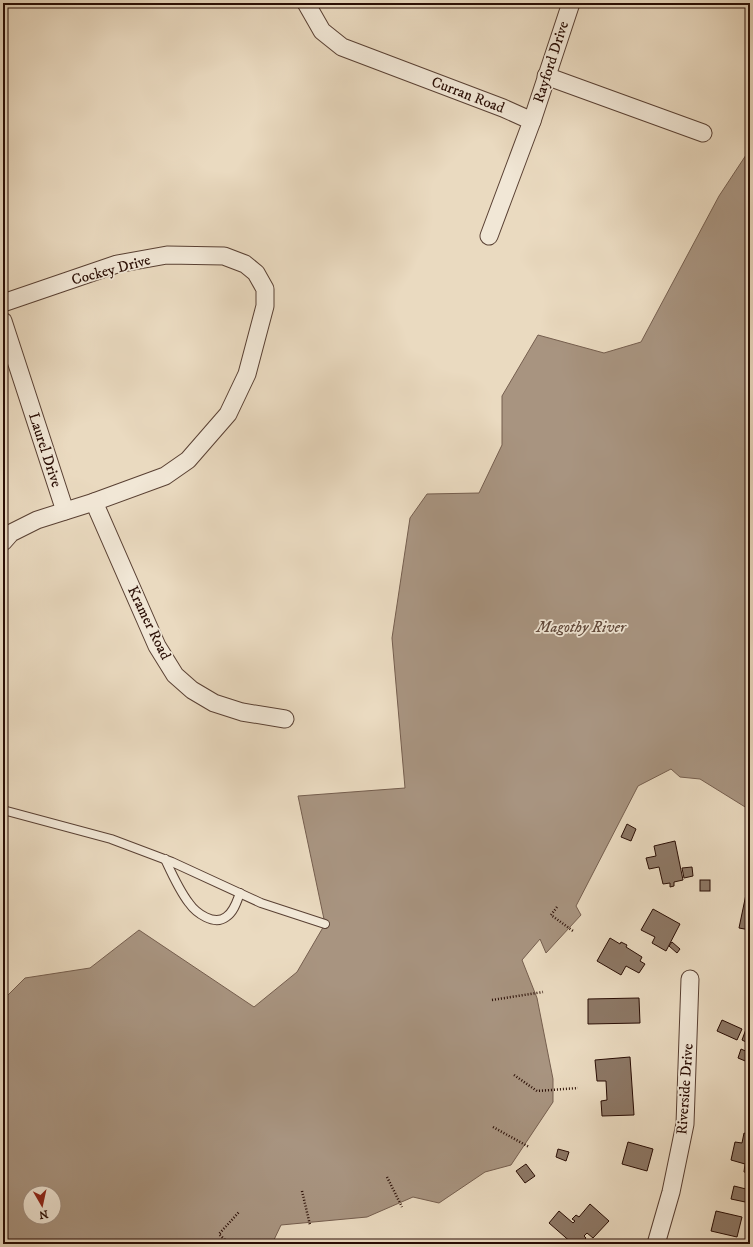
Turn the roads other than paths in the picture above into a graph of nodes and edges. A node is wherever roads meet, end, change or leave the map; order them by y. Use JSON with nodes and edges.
{"nodes":[{"id":1,"x":306,"y":3,"type":"edge"},
{"id":2,"x":571,"y":3,"type":"edge"},
{"id":3,"x":546,"y":76,"type":"junction"},
{"id":4,"x":532,"y":121,"type":"junction"},
{"id":5,"x":703,"y":132,"type":"dead end"},
{"id":6,"x":489,"y":236,"type":"dead end"},
{"id":7,"x":3,"y":303,"type":"edge"},
{"id":8,"x":3,"y":321,"type":"edge"},
{"id":9,"x":94,"y":502,"type":"junction"},
{"id":10,"x":65,"y":510,"type":"junction"},
{"id":11,"x":3,"y":542,"type":"edge"},
{"id":12,"x":285,"y":718,"type":"dead end"},
{"id":13,"x":3,"y":810,"type":"edge"},
{"id":14,"x":164,"y":859,"type":"junction"},
{"id":15,"x":240,"y":893,"type":"junction"},
{"id":16,"x":325,"y":924,"type":"dead end"},
{"id":17,"x":690,"y":979,"type":"dead end"},
{"id":18,"x":656,"y":1244,"type":"edge"}],
"edges":[{"from":1,"to":4,"type":"street","name":"Curran Road"},
{"from":2,"to":3,"type":"street","name":"Rayford Drive"},
{"from":3,"to":4,"type":"street","name":"Rayford Drive"},
{"from":3,"to":5,"type":"street"},
{"from":4,"to":6,"type":"street"},
{"from":7,"to":9,"type":"street","name":"Cockey Drive"},
{"from":8,"to":10,"type":"street","name":"Laurel Drive"},
{"from":9,"to":10,"type":"street","name":"Cockey Drive"},
{"from":9,"to":12,"type":"street","name":"Kramer Road"},
{"from":10,"to":11,"type":"street"},
{"from":13,"to":14,"type":"lane"},
{"from":14,"to":15,"type":"lane"},
{"from":14,"to":15,"type":"lane"},
{"from":15,"to":16,"type":"lane"},
{"from":17,"to":18,"type":"street","name":"Riverside Drive"}]}
